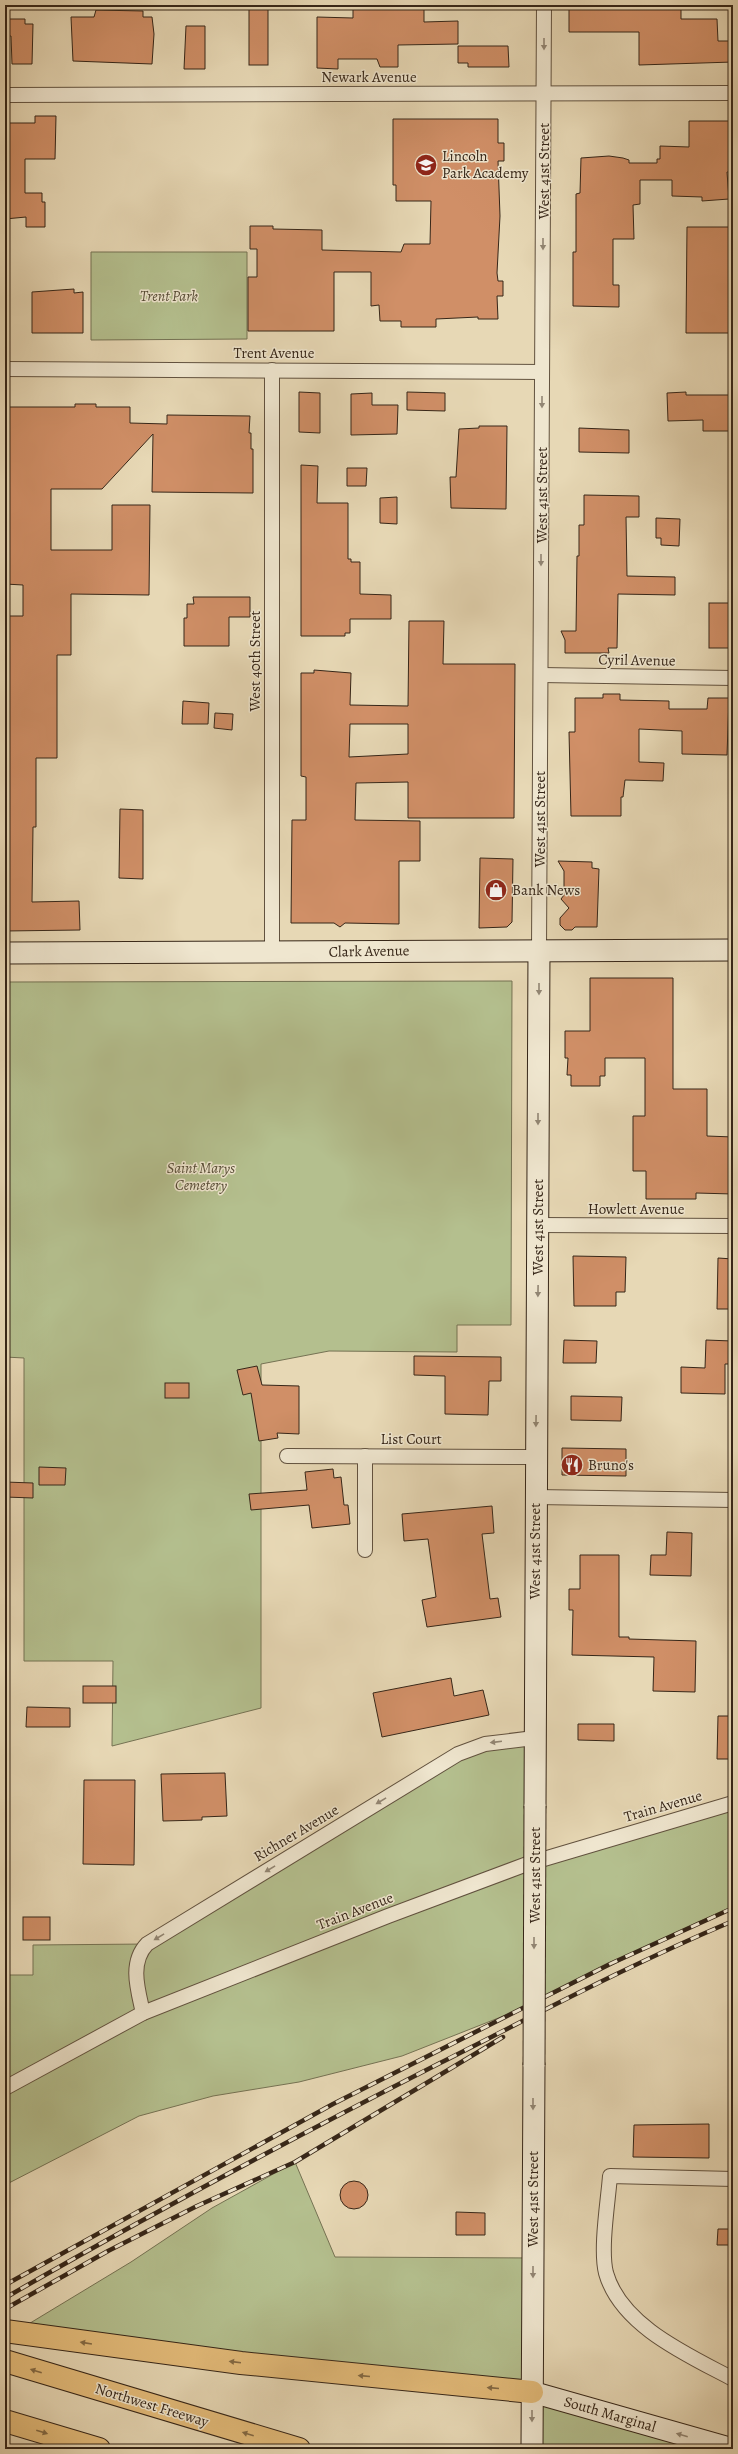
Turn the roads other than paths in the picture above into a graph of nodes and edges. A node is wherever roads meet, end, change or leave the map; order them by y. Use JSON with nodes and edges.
{"nodes":[{"id":1,"x":544,"y":5,"type":"edge"},
{"id":2,"x":544,"y":93,"type":"junction"},
{"id":3,"x":733,"y":93,"type":"edge"},
{"id":4,"x":5,"y":95,"type":"edge"},
{"id":5,"x":5,"y":369,"type":"edge"},
{"id":6,"x":272,"y":370,"type":"junction"},
{"id":7,"x":542,"y":372,"type":"junction"},
{"id":8,"x":541,"y":675,"type":"junction"},
{"id":9,"x":733,"y":678,"type":"edge"},
{"id":10,"x":539,"y":950,"type":"junction"},
{"id":11,"x":733,"y":950,"type":"edge"},
{"id":12,"x":272,"y":952,"type":"junction"},
{"id":13,"x":5,"y":953,"type":"edge"},
{"id":14,"x":538,"y":1225,"type":"junction"},
{"id":15,"x":733,"y":1226,"type":"edge"},
{"id":16,"x":286,"y":1456,"type":"dead end"},
{"id":17,"x":364,"y":1456,"type":"junction"},
{"id":18,"x":536,"y":1457,"type":"junction"},
{"id":19,"x":536,"y":1497,"type":"junction"},
{"id":20,"x":733,"y":1500,"type":"edge"},
{"id":21,"x":365,"y":1550,"type":"dead end"},
{"id":22,"x":534,"y":1738,"type":"junction"},
{"id":23,"x":733,"y":1803,"type":"edge"},
{"id":24,"x":143,"y":2013,"type":"junction"},
{"id":25,"x":5,"y":2088,"type":"edge"},
{"id":26,"x":733,"y":2179,"type":"edge"},
{"id":27,"x":5,"y":2331,"type":"edge"},
{"id":28,"x":5,"y":2361,"type":"edge"},
{"id":29,"x":733,"y":2378,"type":"edge"},
{"id":30,"x":532,"y":2392,"type":"junction"},
{"id":31,"x":5,"y":2421,"type":"edge"},
{"id":32,"x":733,"y":2448,"type":"edge"},
{"id":33,"x":99,"y":2449,"type":"edge"},
{"id":34,"x":299,"y":2449,"type":"edge"},
{"id":35,"x":532,"y":2449,"type":"edge"}],
"edges":[{"from":1,"to":2,"type":"street","name":"West 41st Street","one_way":true},
{"from":2,"to":3,"type":"street","name":"Newark Avenue"},
{"from":2,"to":4,"type":"street","name":"Newark Avenue"},
{"from":2,"to":7,"type":"street","name":"West 41st Street","one_way":true},
{"from":5,"to":6,"type":"street","name":"Trent Avenue"},
{"from":6,"to":7,"type":"street","name":"Trent Avenue"},
{"from":6,"to":12,"type":"street","name":"West 40th Street"},
{"from":7,"to":8,"type":"street","name":"West 41st Street","one_way":true},
{"from":8,"to":9,"type":"street","name":"Cyril Avenue"},
{"from":8,"to":10,"type":"street","name":"West 41st Street"},
{"from":10,"to":11,"type":"street","name":"Clark Avenue"},
{"from":10,"to":12,"type":"street","name":"Clark Avenue"},
{"from":10,"to":14,"type":"street","name":"West 41st Street","one_way":true},
{"from":12,"to":13,"type":"street","name":"Clark Avenue"},
{"from":14,"to":15,"type":"street","name":"Howlett Avenue"},
{"from":14,"to":18,"type":"street","name":"West 41st Street","one_way":true},
{"from":16,"to":17,"type":"street","name":"List Court"},
{"from":17,"to":18,"type":"street","name":"List Court"},
{"from":17,"to":21,"type":"street"},
{"from":18,"to":19,"type":"street","name":"West 41st Street"},
{"from":19,"to":20,"type":"street"},
{"from":19,"to":22,"type":"street","name":"West 41st Street"},
{"from":22,"to":24,"type":"street","name":"Richner Avenue","one_way":true},
{"from":22,"to":30,"type":"street","name":"West 41st Street","one_way":true,"bridge":true},
{"from":23,"to":24,"type":"street","name":"Train Avenue"},
{"from":24,"to":25,"type":"street","name":"Train Avenue"},
{"from":26,"to":29,"type":"street"},
{"from":30,"to":27,"type":"highway","one_way":true},
{"from":34,"to":28,"type":"highway","name":"Northwest Freeway","one_way":true},
{"from":32,"to":30,"type":"street","name":"South Marginal","one_way":true},
{"from":30,"to":35,"type":"street","name":"West 41st Street","one_way":true},
{"from":31,"to":33,"type":"highway","one_way":true}]}
